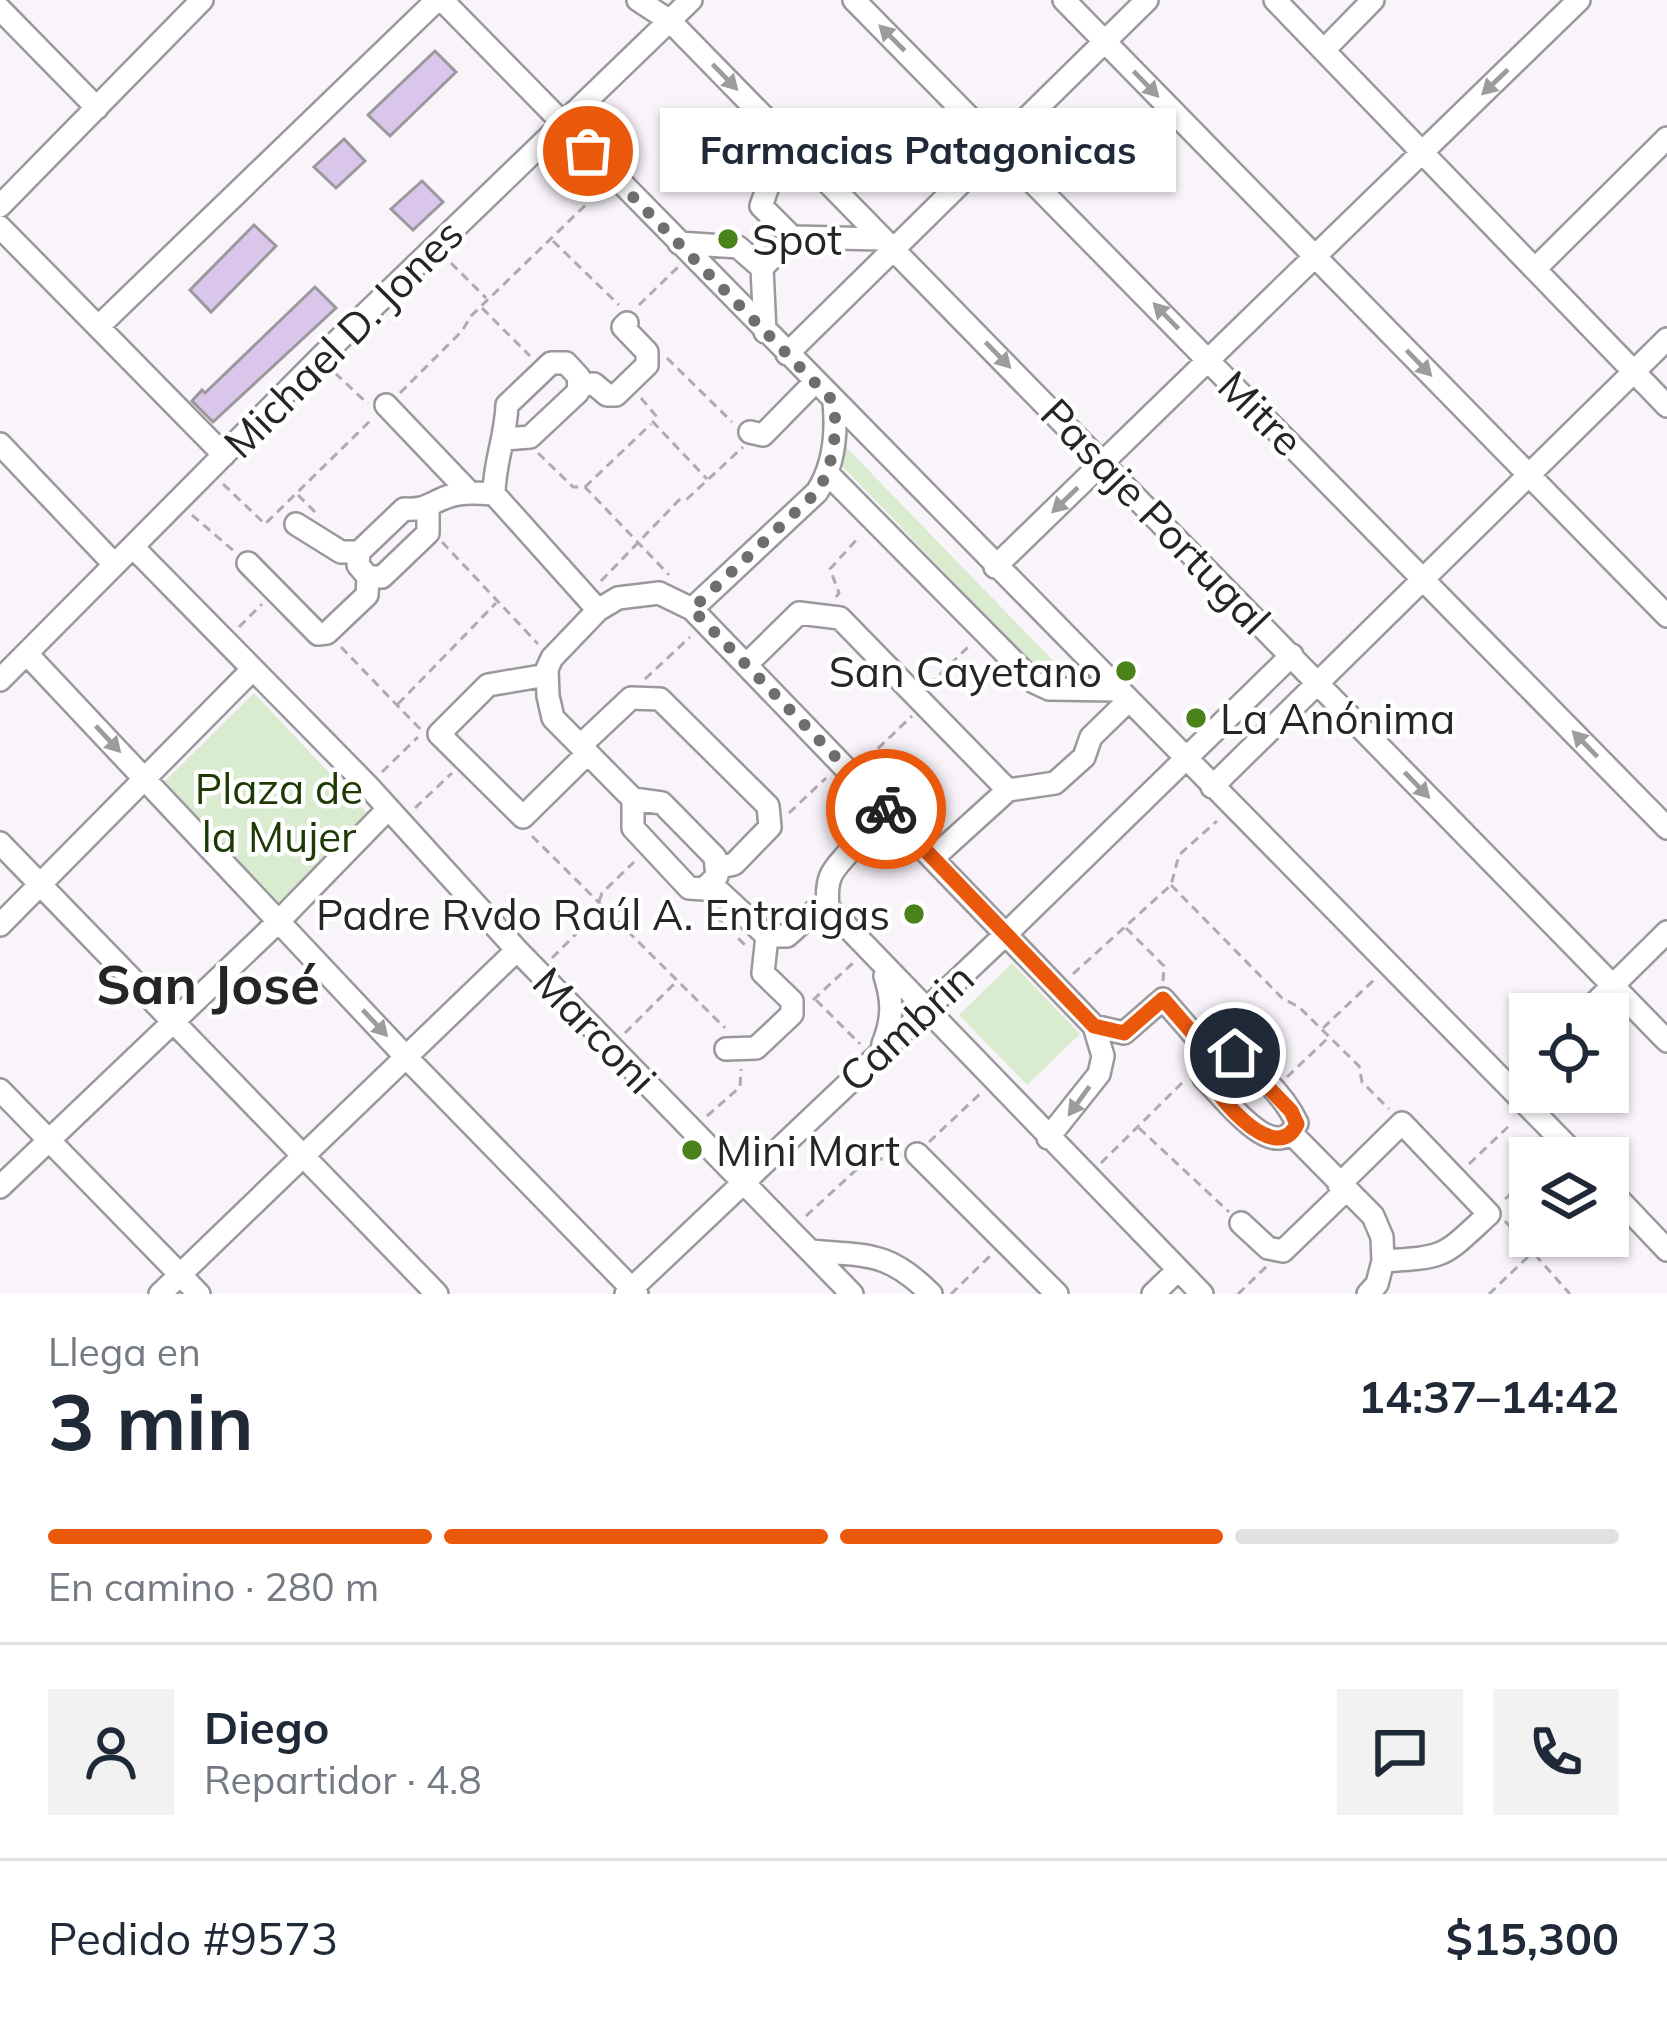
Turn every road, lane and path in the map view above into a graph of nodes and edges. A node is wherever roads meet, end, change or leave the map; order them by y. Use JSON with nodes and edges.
{"nodes":[{"id":1,"x":202,"y":0,"type":"edge"},
{"id":2,"x":439,"y":0,"type":"edge"},
{"id":3,"x":638,"y":0,"type":"edge"},
{"id":4,"x":691,"y":0,"type":"edge"},
{"id":5,"x":854,"y":0,"type":"edge"},
{"id":6,"x":1064,"y":0,"type":"edge"},
{"id":7,"x":1147,"y":0,"type":"edge"},
{"id":8,"x":1275,"y":0,"type":"edge"},
{"id":9,"x":1373,"y":0,"type":"edge"},
{"id":10,"x":1579,"y":0,"type":"edge"},
{"id":11,"x":0,"y":10,"type":"edge"},
{"id":12,"x":670,"y":21,"type":"junction"},
{"id":13,"x":1105,"y":41,"type":"junction"},
{"id":14,"x":1324,"y":50,"type":"junction"},
{"id":15,"x":97,"y":108,"type":"junction"},
{"id":16,"x":561,"y":124,"type":"junction"},
{"id":17,"x":1667,"y":138,"type":"edge"},
{"id":18,"x":785,"y":139,"type":"junction"},
{"id":19,"x":999,"y":144,"type":"junction"},
{"id":20,"x":1421,"y":153,"type":"junction"},
{"id":21,"x":614,"y":177,"type":"junction"},
{"id":22,"x":0,"y":206,"type":"edge"},
{"id":23,"x":0,"y":227,"type":"edge"},
{"id":24,"x":792,"y":237,"type":"junction"},
{"id":25,"x":551,"y":240,"type":"junction"},
{"id":26,"x":888,"y":244,"type":"junction"},
{"id":27,"x":435,"y":246,"type":"junction"},
{"id":28,"x":684,"y":249,"type":"junction"},
{"id":29,"x":1315,"y":257,"type":"junction"},
{"id":30,"x":762,"y":268,"type":"junction"},
{"id":31,"x":1535,"y":269,"type":"junction"},
{"id":32,"x":488,"y":300,"type":"junction"},
{"id":33,"x":481,"y":306,"type":"junction"},
{"id":34,"x":627,"y":323,"type":"dead end"},
{"id":35,"x":98,"y":327,"type":"junction"},
{"id":36,"x":765,"y":332,"type":"junction"},
{"id":37,"x":1667,"y":339,"type":"edge"},
{"id":38,"x":787,"y":355,"type":"junction"},
{"id":39,"x":322,"y":356,"type":"junction"},
{"id":40,"x":659,"y":357,"type":"dead end"},
{"id":41,"x":1209,"y":360,"type":"junction"},
{"id":42,"x":543,"y":370,"type":"junction"},
{"id":43,"x":1633,"y":372,"type":"junction"},
{"id":44,"x":814,"y":382,"type":"junction"},
{"id":45,"x":578,"y":385,"type":"junction"},
{"id":46,"x":631,"y":386,"type":"dead end"},
{"id":47,"x":834,"y":402,"type":"junction"},
{"id":48,"x":386,"y":405,"type":"joint"},
{"id":49,"x":1667,"y":406,"type":"edge"},
{"id":50,"x":653,"y":422,"type":"junction"},
{"id":51,"x":750,"y":432,"type":"dead end"},
{"id":52,"x":530,"y":437,"type":"junction"},
{"id":53,"x":506,"y":440,"type":"junction"},
{"id":54,"x":0,"y":443,"type":"edge"},
{"id":55,"x":217,"y":463,"type":"junction"},
{"id":56,"x":1103,"y":463,"type":"junction"},
{"id":57,"x":828,"y":474,"type":"junction"},
{"id":58,"x":1529,"y":475,"type":"junction"},
{"id":59,"x":709,"y":480,"type":"junction"},
{"id":60,"x":585,"y":487,"type":"junction"},
{"id":61,"x":470,"y":492,"type":"junction"},
{"id":62,"x":296,"y":493,"type":"junction"},
{"id":63,"x":494,"y":494,"type":"junction"},
{"id":64,"x":180,"y":500,"type":"junction"},
{"id":65,"x":428,"y":510,"type":"junction"},
{"id":66,"x":319,"y":516,"type":"dead end"},
{"id":67,"x":296,"y":524,"type":"dead end"},
{"id":68,"x":441,"y":542,"type":"dead end"},
{"id":69,"x":637,"y":544,"type":"junction"},
{"id":70,"x":133,"y":547,"type":"junction"},
{"id":71,"x":358,"y":552,"type":"junction"},
{"id":72,"x":248,"y":563,"type":"joint"},
{"id":73,"x":114,"y":564,"type":"junction"},
{"id":74,"x":995,"y":567,"type":"junction"},
{"id":75,"x":368,"y":577,"type":"junction"},
{"id":76,"x":1424,"y":579,"type":"junction"},
{"id":77,"x":601,"y":581,"type":"dead end"},
{"id":78,"x":674,"y":581,"type":"dead end"},
{"id":79,"x":272,"y":595,"type":"dead end"},
{"id":80,"x":497,"y":602,"type":"junction"},
{"id":81,"x":692,"y":609,"type":"junction"},
{"id":82,"x":598,"y":610,"type":"junction"},
{"id":83,"x":1667,"y":616,"type":"edge"},
{"id":84,"x":333,"y":639,"type":"dead end"},
{"id":85,"x":225,"y":641,"type":"junction"},
{"id":86,"x":972,"y":643,"type":"dead end"},
{"id":87,"x":27,"y":654,"type":"junction"},
{"id":88,"x":1292,"y":655,"type":"junction"},
{"id":89,"x":746,"y":665,"type":"junction"},
{"id":90,"x":550,"y":666,"type":"junction"},
{"id":91,"x":253,"y":669,"type":"junction"},
{"id":92,"x":0,"y":680,"type":"edge"},
{"id":93,"x":1317,"y":681,"type":"junction"},
{"id":94,"x":1122,"y":695,"type":"junction"},
{"id":95,"x":925,"y":704,"type":"junction"},
{"id":96,"x":396,"y":705,"type":"junction"},
{"id":97,"x":434,"y":735,"type":"dead end"},
{"id":98,"x":585,"y":749,"type":"junction"},
{"id":99,"x":1185,"y":760,"type":"junction"},
{"id":100,"x":462,"y":764,"type":"dead end"},
{"id":101,"x":146,"y":779,"type":"junction"},
{"id":102,"x":858,"y":781,"type":"junction"},
{"id":103,"x":1212,"y":787,"type":"junction"},
{"id":104,"x":1008,"y":790,"type":"junction"},
{"id":105,"x":633,"y":799,"type":"junction"},
{"id":106,"x":395,"y":816,"type":"junction"},
{"id":107,"x":1217,"y":821,"type":"dead end"},
{"id":108,"x":1667,"y":828,"type":"edge"},
{"id":109,"x":527,"y":831,"type":"dead end"},
{"id":110,"x":862,"y":834,"type":"junction"},
{"id":111,"x":913,"y":837,"type":"junction"},
{"id":112,"x":0,"y":843,"type":"edge"},
{"id":113,"x":650,"y":848,"type":"junction"},
{"id":114,"x":933,"y":858,"type":"junction"},
{"id":115,"x":713,"y":875,"type":"junction"},
{"id":116,"x":1171,"y":885,"type":"junction"},
{"id":117,"x":41,"y":886,"type":"junction"},
{"id":118,"x":598,"y":904,"type":"junction"},
{"id":119,"x":828,"y":907,"type":"junction"},
{"id":120,"x":280,"y":920,"type":"junction"},
{"id":121,"x":0,"y":925,"type":"edge"},
{"id":122,"x":1125,"y":927,"type":"junction"},
{"id":123,"x":1667,"y":932,"type":"edge"},
{"id":124,"x":1007,"y":933,"type":"junction"},
{"id":125,"x":767,"y":936,"type":"junction"},
{"id":126,"x":517,"y":950,"type":"junction"},
{"id":127,"x":880,"y":964,"type":"junction"},
{"id":128,"x":538,"y":972,"type":"junction"},
{"id":129,"x":1071,"y":975,"type":"dead end"},
{"id":130,"x":1376,"y":978,"type":"dead end"},
{"id":131,"x":677,"y":981,"type":"junction"},
{"id":132,"x":1612,"y":986,"type":"junction"},
{"id":133,"x":1605,"y":993,"type":"edge"},
{"id":134,"x":815,"y":998,"type":"dead end"},
{"id":135,"x":1163,"y":999,"type":"junction"},
{"id":136,"x":923,"y":1010,"type":"junction"},
{"id":137,"x":171,"y":1022,"type":"junction"},
{"id":138,"x":1094,"y":1026,"type":"junction"},
{"id":139,"x":1322,"y":1030,"type":"junction"},
{"id":140,"x":1329,"y":1037,"type":"junction"},
{"id":141,"x":1667,"y":1041,"type":"edge"},
{"id":142,"x":611,"y":1046,"type":"junction"},
{"id":143,"x":736,"y":1049,"type":"joint"},
{"id":144,"x":877,"y":1056,"type":"junction"},
{"id":145,"x":406,"y":1057,"type":"junction"},
{"id":146,"x":1207,"y":1058,"type":"junction"},
{"id":147,"x":993,"y":1082,"type":"junction"},
{"id":148,"x":1509,"y":1085,"type":"edge"},
{"id":149,"x":0,"y":1090,"type":"edge"},
{"id":150,"x":1272,"y":1090,"type":"junction"},
{"id":151,"x":1536,"y":1113,"type":"edge"},
{"id":152,"x":1402,"y":1123,"type":"junction"},
{"id":153,"x":1511,"y":1124,"type":"dead end"},
{"id":154,"x":1138,"y":1127,"type":"junction"},
{"id":155,"x":1292,"y":1134,"type":"junction"},
{"id":156,"x":1559,"y":1137,"type":"edge"},
{"id":157,"x":1048,"y":1138,"type":"junction"},
{"id":158,"x":47,"y":1140,"type":"junction"},
{"id":159,"x":917,"y":1154,"type":"junction"},
{"id":160,"x":303,"y":1158,"type":"junction"},
{"id":161,"x":1086,"y":1177,"type":"junction"},
{"id":162,"x":1454,"y":1178,"type":"junction"},
{"id":163,"x":742,"y":1181,"type":"junction"},
{"id":164,"x":0,"y":1187,"type":"edge"},
{"id":165,"x":1342,"y":1188,"type":"junction"},
{"id":166,"x":1509,"y":1195,"type":"edge"},
{"id":167,"x":1629,"y":1210,"type":"edge"},
{"id":168,"x":1489,"y":1214,"type":"junction"},
{"id":169,"x":806,"y":1216,"type":"dead end"},
{"id":170,"x":1241,"y":1223,"type":"joint"},
{"id":171,"x":1509,"y":1224,"type":"edge"},
{"id":172,"x":1005,"y":1242,"type":"junction"},
{"id":173,"x":1667,"y":1250,"type":"edge"},
{"id":174,"x":811,"y":1251,"type":"junction"},
{"id":175,"x":1283,"y":1251,"type":"junction"},
{"id":176,"x":1528,"y":1257,"type":"edge"},
{"id":177,"x":1537,"y":1257,"type":"edge"},
{"id":178,"x":1383,"y":1261,"type":"junction"},
{"id":179,"x":1178,"y":1270,"type":"junction"},
{"id":180,"x":180,"y":1274,"type":"junction"},
{"id":181,"x":632,"y":1292,"type":"edge"},
{"id":182,"x":160,"y":1294,"type":"edge"},
{"id":183,"x":200,"y":1294,"type":"edge"},
{"id":184,"x":437,"y":1294,"type":"edge"},
{"id":185,"x":853,"y":1294,"type":"edge"},
{"id":186,"x":931,"y":1294,"type":"edge"},
{"id":187,"x":951,"y":1294,"type":"edge"},
{"id":188,"x":1057,"y":1294,"type":"edge"},
{"id":189,"x":1154,"y":1294,"type":"edge"},
{"id":190,"x":1202,"y":1294,"type":"edge"},
{"id":191,"x":1238,"y":1294,"type":"edge"},
{"id":192,"x":1368,"y":1294,"type":"edge"},
{"id":193,"x":1489,"y":1294,"type":"edge"},
{"id":194,"x":1570,"y":1294,"type":"edge"}],
"edges":[{"from":1,"to":15,"type":"street"},
{"from":2,"to":16,"type":"street"},
{"from":2,"to":35,"type":"street"},
{"from":3,"to":12,"type":"street","name":"Pasaje Portugal"},
{"from":4,"to":12,"type":"street","name":"Michael D. Jones"},
{"from":19,"to":5,"type":"street","name":"Mitre","one_way":true},
{"from":6,"to":13,"type":"street"},
{"from":7,"to":13,"type":"street"},
{"from":8,"to":14,"type":"street"},
{"from":9,"to":14,"type":"street"},
{"from":10,"to":20,"type":"street","one_way":true},
{"from":11,"to":15,"type":"street"},
{"from":12,"to":16,"type":"street","name":"Michael D. Jones"},
{"from":12,"to":18,"type":"street","name":"Pasaje Portugal","one_way":true},
{"from":13,"to":19,"type":"street"},
{"from":13,"to":29,"type":"street","one_way":true},
{"from":14,"to":20,"type":"street"},
{"from":15,"to":22,"type":"street"},
{"from":16,"to":21,"type":"street"},
{"from":16,"to":27,"type":"street","name":"Michael D. Jones"},
{"from":17,"to":31,"type":"street"},
{"from":18,"to":24,"type":"street"},
{"from":18,"to":26,"type":"street","name":"Pasaje Portugal"},
{"from":19,"to":26,"type":"street"},
{"from":41,"to":19,"type":"street","name":"Mitre","one_way":true},
{"from":20,"to":29,"type":"street"},
{"from":20,"to":31,"type":"street"},
{"from":21,"to":25,"type":"path"},
{"from":21,"to":28,"type":"street"},
{"from":23,"to":35,"type":"street"},
{"from":24,"to":26,"type":"street"},
{"from":24,"to":30,"type":"street"},
{"from":25,"to":28,"type":"path"},
{"from":25,"to":32,"type":"path"},
{"from":26,"to":38,"type":"street"},
{"from":26,"to":56,"type":"street","name":"Pasaje Portugal","one_way":true},
{"from":27,"to":32,"type":"path"},
{"from":27,"to":39,"type":"street","name":"Michael D. Jones"},
{"from":28,"to":30,"type":"street"},
{"from":28,"to":36,"type":"street"},
{"from":29,"to":41,"type":"street"},
{"from":29,"to":58,"type":"street","one_way":true},
{"from":30,"to":36,"type":"street"},
{"from":31,"to":43,"type":"street"},
{"from":32,"to":33,"type":"path"},
{"from":33,"to":42,"type":"path"},
{"from":33,"to":48,"type":"path"},
{"from":34,"to":45,"type":"street"},
{"from":35,"to":55,"type":"street"},
{"from":36,"to":38,"type":"street"},
{"from":37,"to":43,"type":"street"},
{"from":38,"to":44,"type":"street"},
{"from":39,"to":55,"type":"street","name":"Michael D. Jones"},
{"from":39,"to":62,"type":"path"},
{"from":40,"to":59,"type":"path"},
{"from":41,"to":56,"type":"street"},
{"from":41,"to":76,"type":"street","name":"Mitre"},
{"from":42,"to":45,"type":"street"},
{"from":42,"to":53,"type":"street"},
{"from":43,"to":49,"type":"street"},
{"from":43,"to":58,"type":"street"},
{"from":44,"to":47,"type":"street"},
{"from":44,"to":51,"type":"street"},
{"from":45,"to":52,"type":"street"},
{"from":46,"to":50,"type":"path"},
{"from":47,"to":57,"type":"street"},
{"from":47,"to":74,"type":"street"},
{"from":48,"to":61,"type":"street"},
{"from":50,"to":59,"type":"path"},
{"from":50,"to":60,"type":"path"},
{"from":52,"to":53,"type":"street"},
{"from":52,"to":60,"type":"path"},
{"from":53,"to":63,"type":"street"},
{"from":54,"to":73,"type":"street"},
{"from":55,"to":62,"type":"path"},
{"from":55,"to":64,"type":"street","name":"Michael D. Jones"},
{"from":56,"to":74,"type":"street","one_way":true},
{"from":56,"to":88,"type":"street","name":"Pasaje Portugal"},
{"from":57,"to":81,"type":"street"},
{"from":57,"to":94,"type":"street"},
{"from":58,"to":76,"type":"street"},
{"from":58,"to":83,"type":"street"},
{"from":59,"to":69,"type":"path"},
{"from":60,"to":69,"type":"path"},
{"from":61,"to":63,"type":"street"},
{"from":61,"to":65,"type":"street"},
{"from":62,"to":66,"type":"path"},
{"from":63,"to":82,"type":"street"},
{"from":64,"to":70,"type":"street","name":"Michael D. Jones"},
{"from":64,"to":72,"type":"path"},
{"from":65,"to":71,"type":"street"},
{"from":65,"to":75,"type":"street"},
{"from":67,"to":71,"type":"street"},
{"from":68,"to":80,"type":"path"},
{"from":69,"to":77,"type":"path"},
{"from":69,"to":78,"type":"path"},
{"from":70,"to":73,"type":"street","name":"Michael D. Jones"},
{"from":70,"to":85,"type":"street","name":"Marconi"},
{"from":71,"to":75,"type":"street"},
{"from":72,"to":75,"type":"street"},
{"from":73,"to":87,"type":"street","name":"Michael D. Jones"},
{"from":74,"to":94,"type":"street"},
{"from":76,"to":93,"type":"street"},
{"from":108,"to":76,"type":"street","name":"Mitre","one_way":true},
{"from":79,"to":85,"type":"path"},
{"from":80,"to":90,"type":"path"},
{"from":80,"to":96,"type":"path"},
{"from":81,"to":82,"type":"street"},
{"from":81,"to":89,"type":"street"},
{"from":82,"to":90,"type":"street"},
{"from":84,"to":96,"type":"path"},
{"from":85,"to":91,"type":"street","name":"Marconi"},
{"from":86,"to":95,"type":"path"},
{"from":87,"to":92,"type":"street","name":"Michael D. Jones"},
{"from":87,"to":101,"type":"street","one_way":true},
{"from":88,"to":93,"type":"street","name":"Pasaje Portugal"},
{"from":88,"to":99,"type":"street","name":"Cambrin"},
{"from":89,"to":95,"type":"street"},
{"from":89,"to":102,"type":"street"},
{"from":90,"to":98,"type":"street"},
{"from":90,"to":98,"type":"street"},
{"from":91,"to":101,"type":"street"},
{"from":91,"to":106,"type":"street","name":"Marconi"},
{"from":93,"to":103,"type":"street"},
{"from":93,"to":132,"type":"street","name":"Pasaje Portugal","one_way":true},
{"from":94,"to":99,"type":"street"},
{"from":94,"to":104,"type":"street"},
{"from":95,"to":102,"type":"path"},
{"from":95,"to":104,"type":"street"},
{"from":96,"to":97,"type":"path"},
{"from":98,"to":105,"type":"street"},
{"from":98,"to":115,"type":"street"},
{"from":99,"to":103,"type":"street"},
{"from":99,"to":124,"type":"street","name":"Cambrin"},
{"from":100,"to":106,"type":"path"},
{"from":101,"to":117,"type":"street"},
{"from":101,"to":120,"type":"street"},
{"from":102,"to":110,"type":"street"},
{"from":102,"to":111,"type":"street"},
{"from":103,"to":148,"type":"street"},
{"from":104,"to":114,"type":"street"},
{"from":105,"to":113,"type":"street"},
{"from":105,"to":115,"type":"street"},
{"from":106,"to":120,"type":"street"},
{"from":106,"to":126,"type":"street","name":"Marconi"},
{"from":107,"to":116,"type":"path"},
{"from":109,"to":118,"type":"path"},
{"from":110,"to":111,"type":"street"},
{"from":110,"to":119,"type":"street"},
{"from":111,"to":114,"type":"street"},
{"from":112,"to":117,"type":"street"},
{"from":113,"to":115,"type":"street"},
{"from":113,"to":118,"type":"path"},
{"from":114,"to":124,"type":"street"},
{"from":115,"to":125,"type":"street"},
{"from":116,"to":122,"type":"path"},
{"from":116,"to":139,"type":"path"},
{"from":117,"to":121,"type":"street"},
{"from":117,"to":137,"type":"street"},
{"from":118,"to":128,"type":"path"},
{"from":118,"to":131,"type":"path"},
{"from":119,"to":125,"type":"street"},
{"from":119,"to":127,"type":"street"},
{"from":120,"to":137,"type":"street"},
{"from":120,"to":145,"type":"street","one_way":true},
{"from":122,"to":129,"type":"path"},
{"from":122,"to":135,"type":"path"},
{"from":123,"to":132,"type":"street"},
{"from":124,"to":136,"type":"street","name":"Cambrin"},
{"from":124,"to":138,"type":"street"},
{"from":125,"to":143,"type":"street"},
{"from":126,"to":128,"type":"street","name":"Marconi"},
{"from":126,"to":145,"type":"street"},
{"from":127,"to":136,"type":"street"},
{"from":127,"to":144,"type":"street"},
{"from":128,"to":142,"type":"street","name":"Marconi"},
{"from":130,"to":139,"type":"path"},
{"from":131,"to":142,"type":"path"},
{"from":131,"to":143,"type":"path"},
{"from":132,"to":133,"type":"street"},
{"from":132,"to":141,"type":"street","name":"Pasaje Portugal"},
{"from":134,"to":144,"type":"path"},
{"from":135,"to":138,"type":"street"},
{"from":135,"to":146,"type":"street"},
{"from":136,"to":144,"type":"street","name":"Cambrin"},
{"from":136,"to":147,"type":"street"},
{"from":137,"to":158,"type":"street"},
{"from":137,"to":160,"type":"street"},
{"from":138,"to":157,"type":"street","one_way":true},
{"from":139,"to":140,"type":"path"},
{"from":140,"to":150,"type":"path"},
{"from":140,"to":152,"type":"path"},
{"from":142,"to":163,"type":"street","name":"Marconi"},
{"from":144,"to":163,"type":"street","name":"Cambrin"},
{"from":145,"to":160,"type":"street"},
{"from":145,"to":181,"type":"street"},
{"from":146,"to":150,"type":"street"},
{"from":146,"to":154,"type":"path"},
{"from":146,"to":155,"type":"street"},
{"from":147,"to":157,"type":"street"},
{"from":147,"to":159,"type":"path"},
{"from":149,"to":158,"type":"street"},
{"from":150,"to":155,"type":"street"},
{"from":151,"to":156,"type":"street"},
{"from":152,"to":162,"type":"street"},
{"from":152,"to":165,"type":"street"},
{"from":153,"to":162,"type":"path"},
{"from":154,"to":161,"type":"path"},
{"from":154,"to":170,"type":"path"},
{"from":155,"to":165,"type":"street"},
{"from":157,"to":161,"type":"street"},
{"from":158,"to":164,"type":"street"},
{"from":158,"to":180,"type":"street"},
{"from":159,"to":169,"type":"path"},
{"from":159,"to":172,"type":"street"},
{"from":160,"to":180,"type":"street"},
{"from":160,"to":184,"type":"street"},
{"from":161,"to":179,"type":"street"},
{"from":162,"to":168,"type":"street"},
{"from":163,"to":174,"type":"street","name":"Marconi"},
{"from":163,"to":181,"type":"street","name":"Cambrin"},
{"from":165,"to":175,"type":"street"},
{"from":165,"to":178,"type":"street"},
{"from":166,"to":168,"type":"path"},
{"from":167,"to":173,"type":"street"},
{"from":168,"to":171,"type":"path"},
{"from":168,"to":178,"type":"street"},
{"from":170,"to":175,"type":"street"},
{"from":172,"to":187,"type":"path"},
{"from":172,"to":188,"type":"street"},
{"from":174,"to":185,"type":"street","name":"Marconi"},
{"from":174,"to":186,"type":"street"},
{"from":175,"to":191,"type":"path"},
{"from":176,"to":193,"type":"path"},
{"from":177,"to":194,"type":"path"},
{"from":178,"to":192,"type":"street"},
{"from":179,"to":189,"type":"street"},
{"from":179,"to":190,"type":"street"},
{"from":180,"to":182,"type":"street"},
{"from":180,"to":183,"type":"street"}]}
